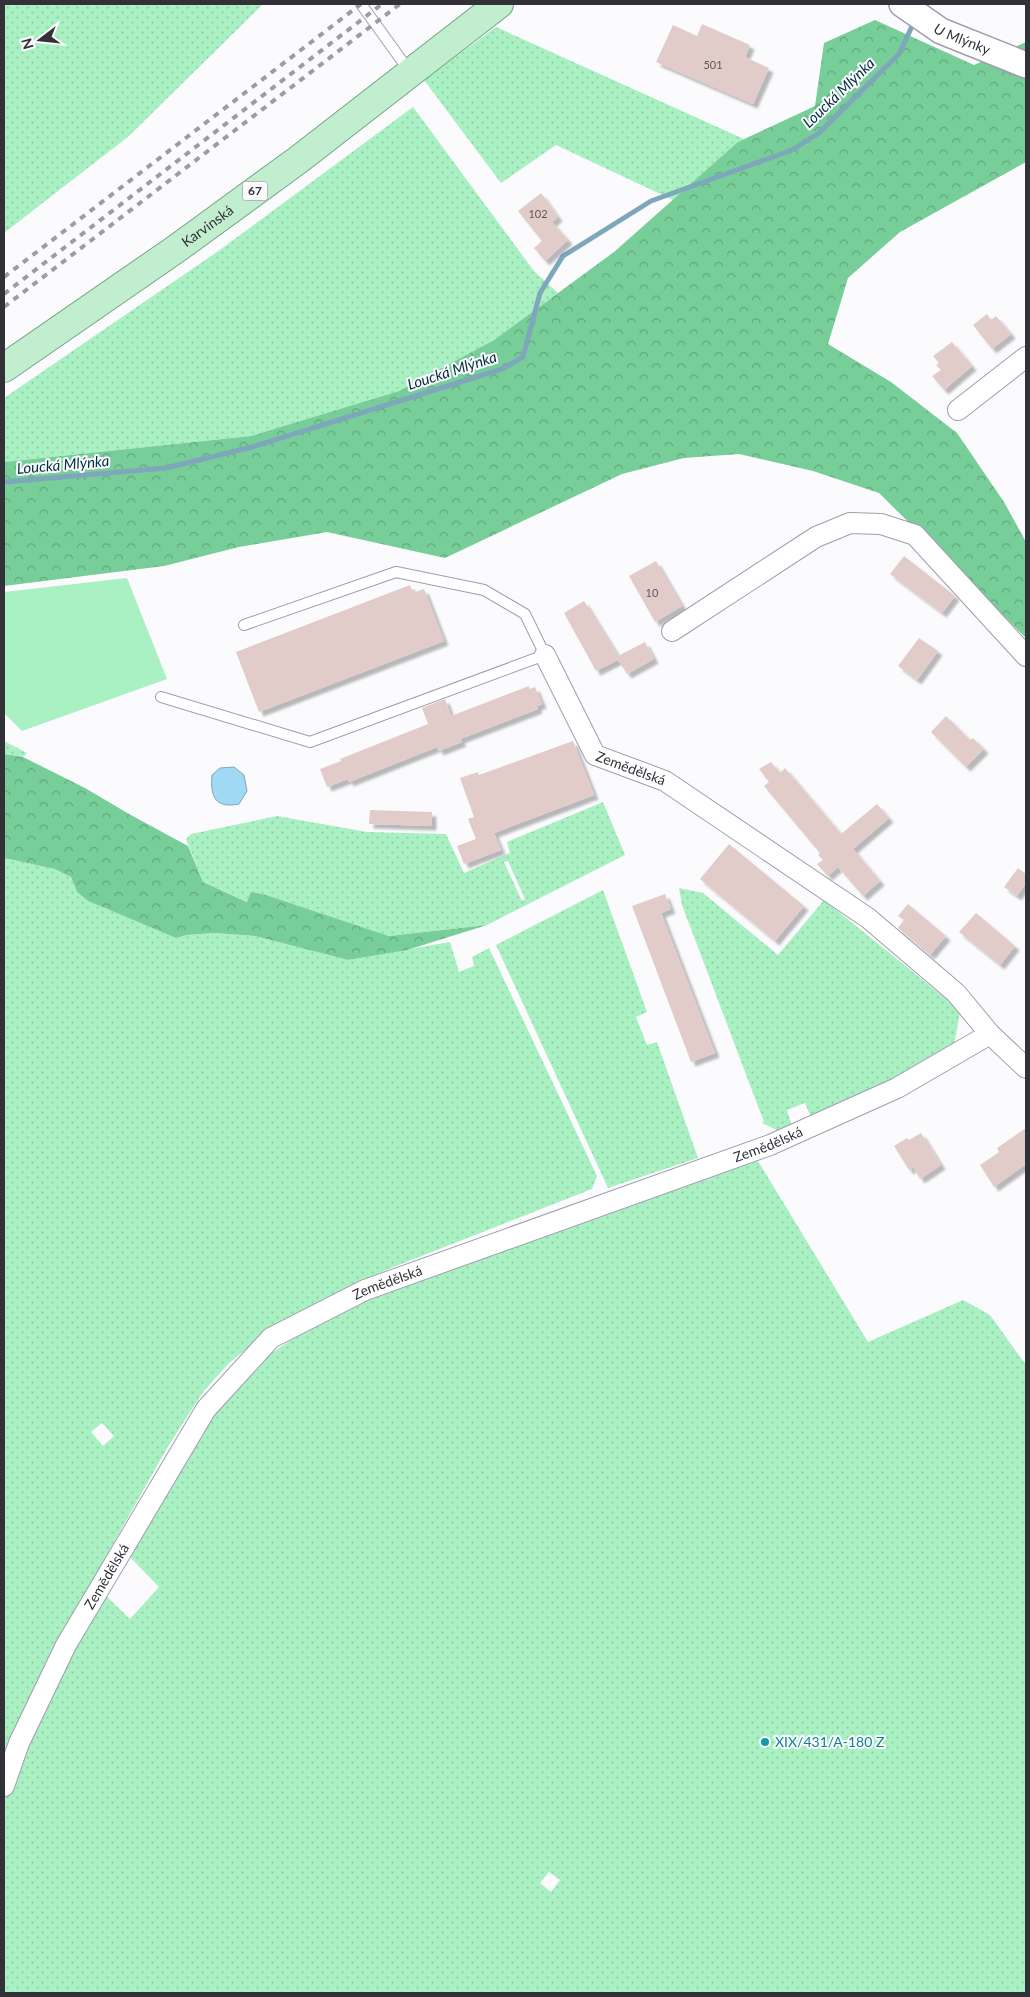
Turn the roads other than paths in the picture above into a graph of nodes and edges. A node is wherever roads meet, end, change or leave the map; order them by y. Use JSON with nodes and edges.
{"nodes":[{"id":1,"x":361,"y":4,"type":"edge"},
{"id":2,"x":499,"y":4,"type":"edge"},
{"id":3,"x":902,"y":4,"type":"edge"},
{"id":4,"x":1026,"y":65,"type":"edge"},
{"id":5,"x":411,"y":73,"type":"junction"},
{"id":6,"x":1026,"y":357,"type":"edge"},
{"id":7,"x":4,"y":368,"type":"edge"},
{"id":8,"x":958,"y":410,"type":"dead end"},
{"id":9,"x":244,"y":625,"type":"dead end"},
{"id":10,"x":672,"y":631,"type":"dead end"},
{"id":11,"x":545,"y":655,"type":"junction"},
{"id":12,"x":1026,"y":656,"type":"edge"},
{"id":13,"x":161,"y":697,"type":"dead end"},
{"id":14,"x":990,"y":1034,"type":"junction"},
{"id":15,"x":1026,"y":1068,"type":"edge"},
{"id":16,"x":4,"y":1786,"type":"edge"}],
"edges":[{"from":1,"to":5,"type":"lane"},
{"from":2,"to":5,"type":"main road","name":"Karvinská","number":"67"},
{"from":3,"to":4,"type":"street","name":"U Mlýnky"},
{"from":5,"to":7,"type":"main road","name":"Karvinská","number":"67"},
{"from":6,"to":8,"type":"street"},
{"from":9,"to":11,"type":"lane"},
{"from":10,"to":12,"type":"street"},
{"from":11,"to":13,"type":"lane"},
{"from":11,"to":14,"type":"street","name":"Zemědělská"},
{"from":14,"to":15,"type":"street","name":"Zemědělská"},
{"from":14,"to":16,"type":"street","name":"Zemědělská"}]}
